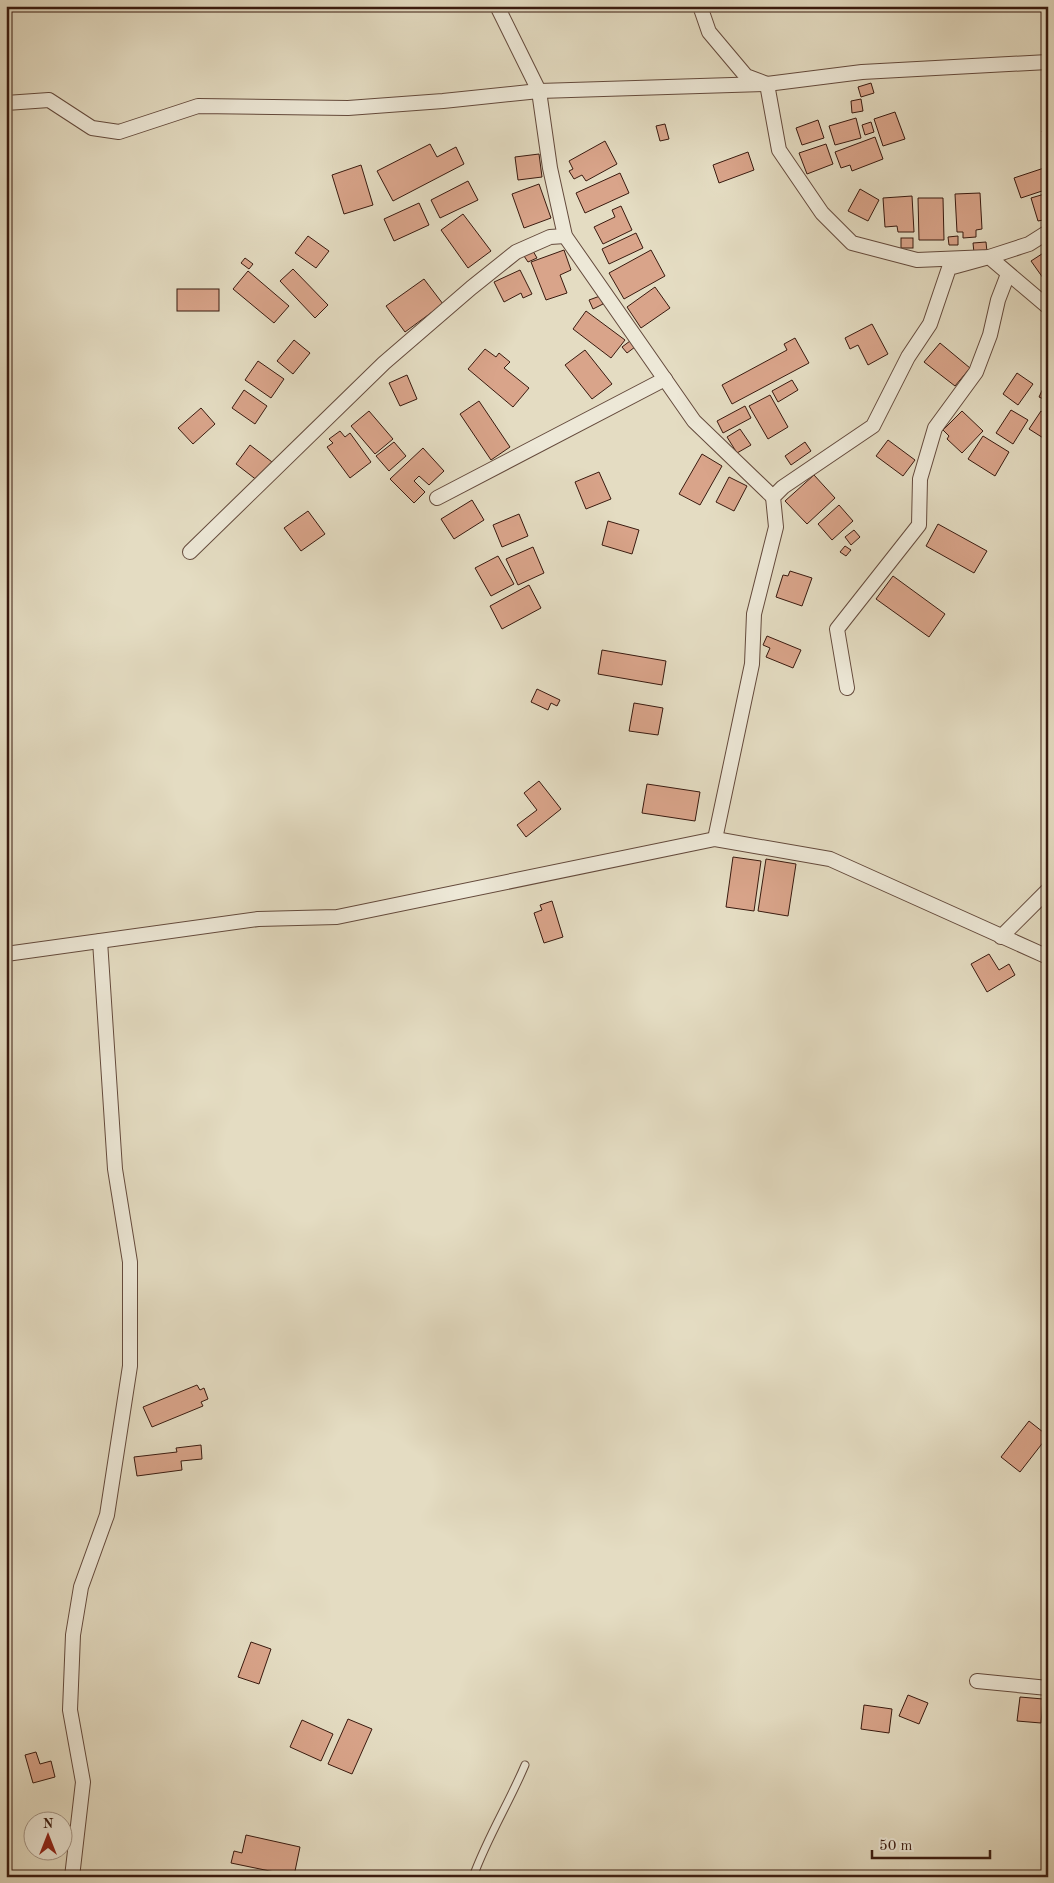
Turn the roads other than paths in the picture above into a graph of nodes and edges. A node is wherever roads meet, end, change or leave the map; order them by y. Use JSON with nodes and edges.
{"nodes":[{"id":1,"x":497,"y":6,"type":"edge"},
{"id":2,"x":700,"y":6,"type":"edge"},
{"id":3,"x":1048,"y":62,"type":"edge"},
{"id":4,"x":767,"y":84,"type":"junction"},
{"id":5,"x":538,"y":91,"type":"junction"},
{"id":6,"x":6,"y":103,"type":"edge"},
{"id":7,"x":1048,"y":232,"type":"edge"},
{"id":8,"x":565,"y":236,"type":"junction"},
{"id":9,"x":989,"y":258,"type":"junction"},
{"id":10,"x":1008,"y":274,"type":"junction"},
{"id":11,"x":1048,"y":307,"type":"edge"},
{"id":12,"x":665,"y":379,"type":"junction"},
{"id":13,"x":773,"y":497,"type":"junction"},
{"id":14,"x":437,"y":498,"type":"dead end"},
{"id":15,"x":190,"y":552,"type":"dead end"},
{"id":16,"x":847,"y":688,"type":"dead end"},
{"id":17,"x":715,"y":839,"type":"junction"},
{"id":18,"x":1048,"y":890,"type":"edge"},
{"id":19,"x":1000,"y":938,"type":"junction"},
{"id":20,"x":100,"y":941,"type":"junction"},
{"id":21,"x":6,"y":954,"type":"edge"},
{"id":22,"x":1048,"y":958,"type":"edge"},
{"id":23,"x":977,"y":1681,"type":"dead end"},
{"id":24,"x":1048,"y":1688,"type":"edge"},
{"id":25,"x":525,"y":1765,"type":"dead end"},
{"id":26,"x":72,"y":1877,"type":"edge"},
{"id":27,"x":473,"y":1877,"type":"edge"}],
"edges":[{"from":1,"to":5,"type":"street"},
{"from":2,"to":4,"type":"street"},
{"from":3,"to":4,"type":"street"},
{"from":4,"to":5,"type":"street"},
{"from":4,"to":9,"type":"street"},
{"from":5,"to":6,"type":"street"},
{"from":5,"to":8,"type":"street"},
{"from":7,"to":9,"type":"street"},
{"from":8,"to":12,"type":"street"},
{"from":8,"to":15,"type":"street"},
{"from":9,"to":10,"type":"street"},
{"from":9,"to":13,"type":"street"},
{"from":10,"to":11,"type":"street"},
{"from":10,"to":16,"type":"street"},
{"from":12,"to":13,"type":"street"},
{"from":12,"to":14,"type":"street"},
{"from":13,"to":17,"type":"street"},
{"from":17,"to":19,"type":"street"},
{"from":17,"to":20,"type":"street"},
{"from":18,"to":19,"type":"street"},
{"from":19,"to":22,"type":"street"},
{"from":20,"to":21,"type":"street"},
{"from":20,"to":26,"type":"street"},
{"from":23,"to":24,"type":"street"},
{"from":25,"to":27,"type":"lane"}]}
